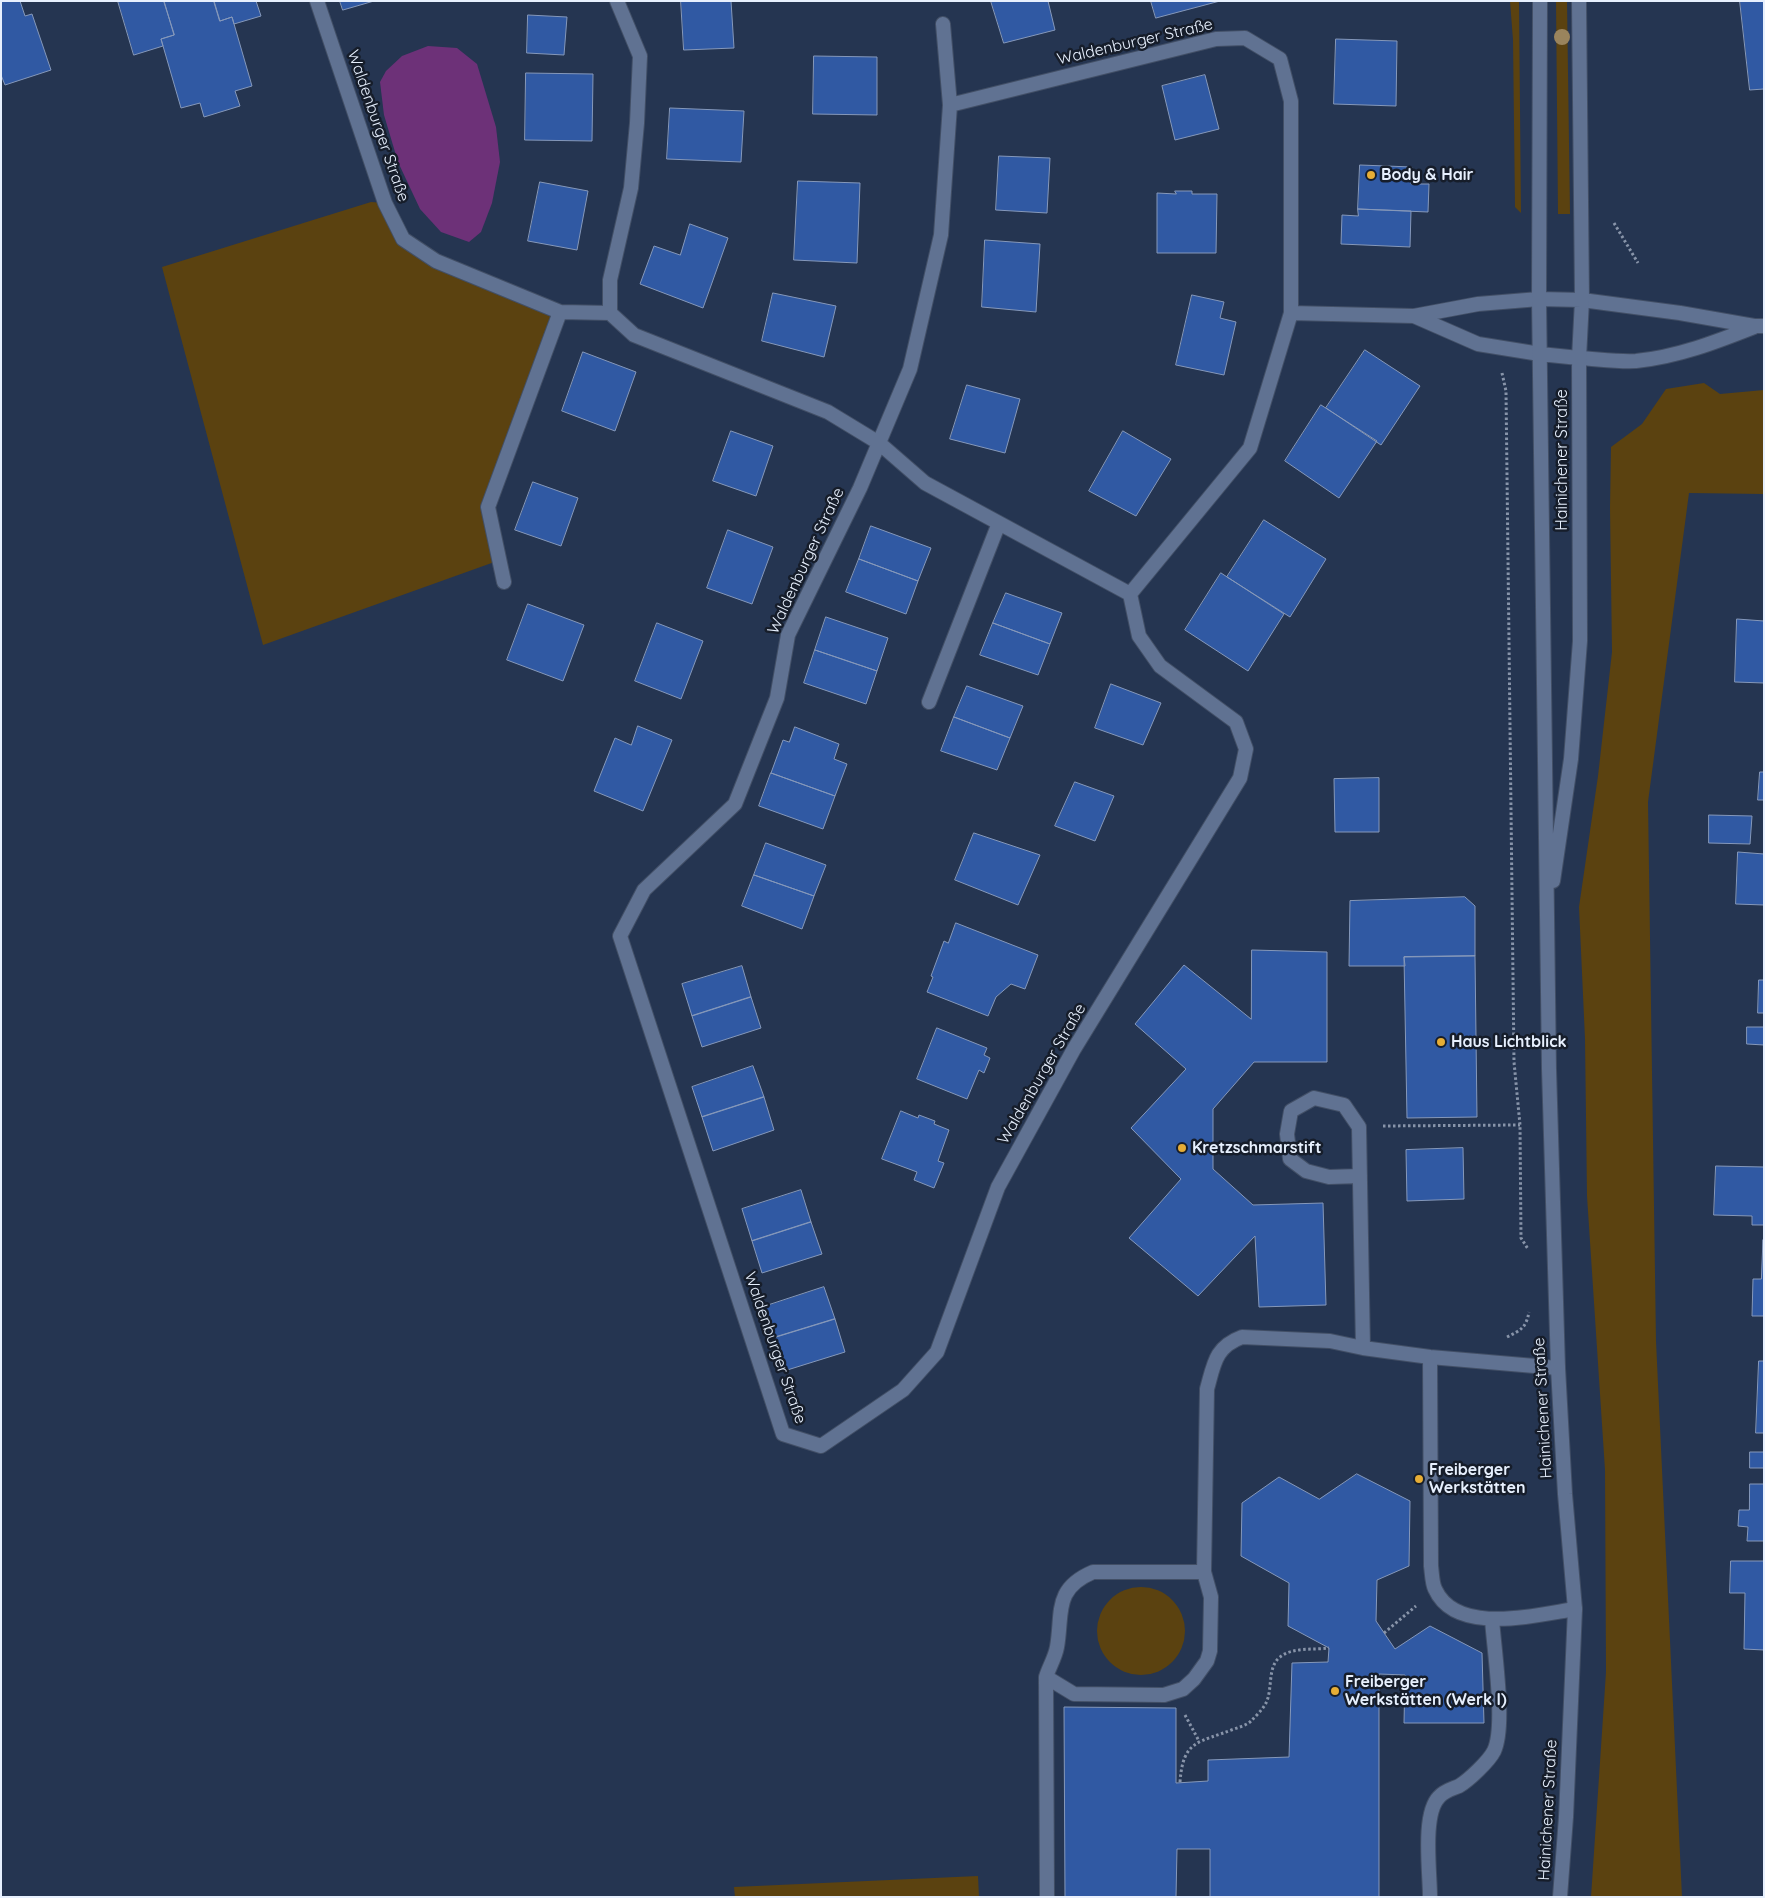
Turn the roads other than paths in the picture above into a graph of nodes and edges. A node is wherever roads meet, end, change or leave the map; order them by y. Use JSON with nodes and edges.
{"nodes":[{"id":1,"x":317,"y":1,"type":"edge"},
{"id":2,"x":617,"y":1,"type":"edge"},
{"id":3,"x":1540,"y":1,"type":"edge"},
{"id":4,"x":1579,"y":1,"type":"edge"},
{"id":5,"x":943,"y":24,"type":"dead end"},
{"id":6,"x":950,"y":105,"type":"junction"},
{"id":7,"x":1539,"y":299,"type":"junction"},
{"id":8,"x":1582,"y":300,"type":"junction"},
{"id":9,"x":560,"y":312,"type":"junction"},
{"id":10,"x":610,"y":313,"type":"junction"},
{"id":11,"x":1291,"y":313,"type":"junction"},
{"id":12,"x":1414,"y":316,"type":"junction"},
{"id":13,"x":1759,"y":326,"type":"edge"},
{"id":14,"x":1540,"y":354,"type":"junction"},
{"id":15,"x":1579,"y":358,"type":"junction"},
{"id":16,"x":879,"y":443,"type":"junction"},
{"id":17,"x":999,"y":522,"type":"junction"},
{"id":18,"x":504,"y":582,"type":"dead end"},
{"id":19,"x":1130,"y":594,"type":"junction"},
{"id":20,"x":929,"y":702,"type":"dead end"},
{"id":21,"x":1547,"y":916,"type":"junction"},
{"id":22,"x":1360,"y":1176,"type":"junction"},
{"id":23,"x":1363,"y":1348,"type":"junction"},
{"id":24,"x":1430,"y":1357,"type":"junction"},
{"id":25,"x":1558,"y":1368,"type":"junction"},
{"id":26,"x":1204,"y":1572,"type":"junction"},
{"id":27,"x":1575,"y":1609,"type":"junction"},
{"id":28,"x":1492,"y":1619,"type":"junction"},
{"id":29,"x":1046,"y":1677,"type":"junction"},
{"id":30,"x":1047,"y":1897,"type":"edge"},
{"id":31,"x":1430,"y":1897,"type":"edge"},
{"id":32,"x":1560,"y":1897,"type":"edge"}],
"edges":[{"from":1,"to":9,"type":"street","name":"Waldenburger Straße"},
{"from":2,"to":10,"type":"street"},
{"from":3,"to":7,"type":"street","name":"Hainichener Straße"},
{"from":4,"to":8,"type":"street","name":"Hainichener Straße"},
{"from":5,"to":6,"type":"street","name":"Waldenburger Straße"},
{"from":6,"to":11,"type":"street","name":"Waldenburger Straße"},
{"from":6,"to":16,"type":"street","name":"Waldenburger Straße"},
{"from":7,"to":8,"type":"street"},
{"from":7,"to":12,"type":"street"},
{"from":7,"to":14,"type":"street","name":"Hainichener Straße"},
{"from":8,"to":13,"type":"street"},
{"from":8,"to":15,"type":"street","name":"Hainichener Straße"},
{"from":9,"to":10,"type":"street","name":"Waldenburger Straße"},
{"from":9,"to":18,"type":"street"},
{"from":10,"to":16,"type":"street"},
{"from":11,"to":12,"type":"street"},
{"from":11,"to":19,"type":"street","name":"Waldenburger Straße"},
{"from":12,"to":14,"type":"street"},
{"from":13,"to":15,"type":"street"},
{"from":14,"to":15,"type":"street"},
{"from":14,"to":21,"type":"street","name":"Hainichener Straße"},
{"from":15,"to":21,"type":"street","name":"Hainichener Straße"},
{"from":16,"to":17,"type":"street"},
{"from":16,"to":19,"type":"street","name":"Waldenburger Straße"},
{"from":17,"to":19,"type":"street"},
{"from":17,"to":20,"type":"street"},
{"from":21,"to":25,"type":"street","name":"Hainichener Straße"},
{"from":22,"to":22,"type":"street"},
{"from":22,"to":23,"type":"street"},
{"from":23,"to":24,"type":"street"},
{"from":23,"to":26,"type":"street"},
{"from":24,"to":25,"type":"street"},
{"from":24,"to":28,"type":"street"},
{"from":25,"to":27,"type":"street","name":"Hainichener Straße"},
{"from":26,"to":29,"type":"street"},
{"from":26,"to":29,"type":"street"},
{"from":27,"to":28,"type":"street"},
{"from":27,"to":32,"type":"street","name":"Hainichener Straße"},
{"from":28,"to":31,"type":"street"},
{"from":29,"to":30,"type":"street"}]}
